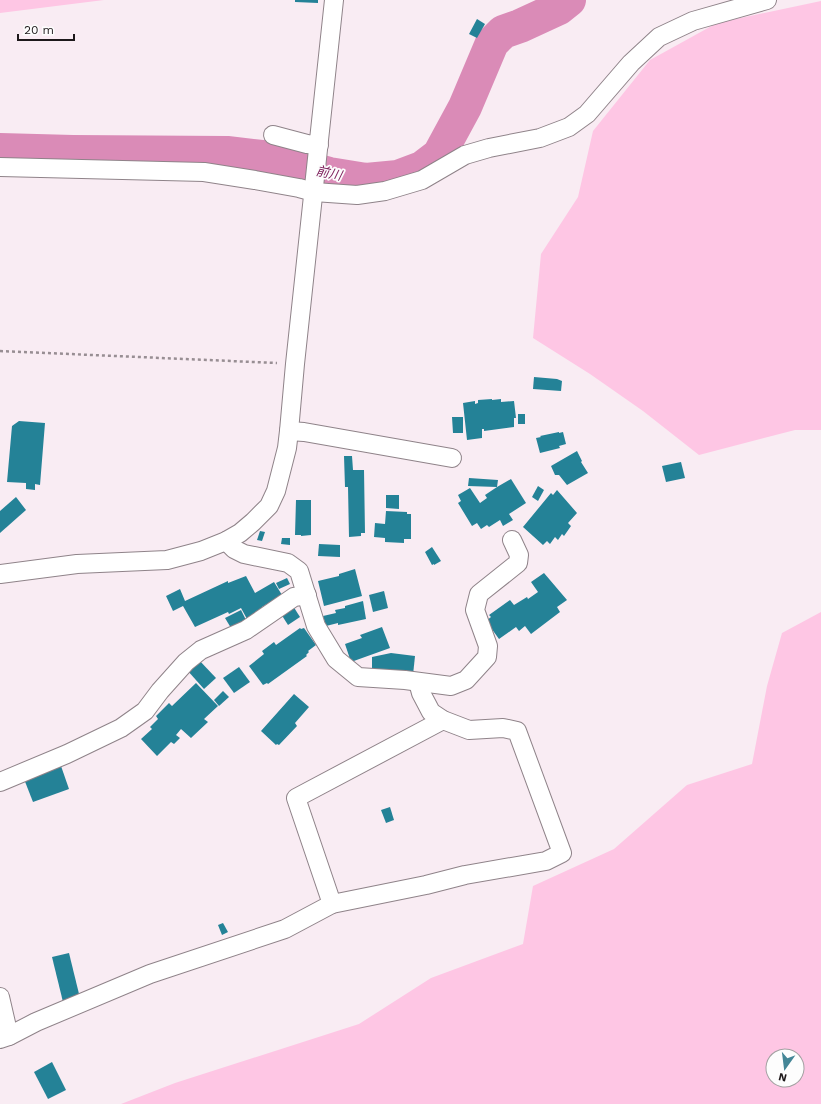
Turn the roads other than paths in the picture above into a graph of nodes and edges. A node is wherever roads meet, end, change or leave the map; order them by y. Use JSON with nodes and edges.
{"nodes":[{"id":1,"x":334,"y":0,"type":"edge"},
{"id":2,"x":767,"y":0,"type":"edge"},
{"id":3,"x":272,"y":135,"type":"dead end"},
{"id":4,"x":318,"y":151,"type":"junction"},
{"id":5,"x":0,"y":167,"type":"edge"},
{"id":6,"x":314,"y":188,"type":"junction"},
{"id":7,"x":289,"y":431,"type":"junction"},
{"id":8,"x":452,"y":458,"type":"dead end"},
{"id":9,"x":512,"y":540,"type":"dead end"},
{"id":10,"x":226,"y":541,"type":"junction"},
{"id":11,"x":0,"y":574,"type":"edge"},
{"id":12,"x":307,"y":594,"type":"junction"},
{"id":13,"x":418,"y":682,"type":"junction"},
{"id":14,"x":443,"y":720,"type":"junction"},
{"id":15,"x":0,"y":782,"type":"edge"},
{"id":16,"x":332,"y":904,"type":"junction"},
{"id":17,"x":0,"y":997,"type":"edge"},
{"id":18,"x":5,"y":1038,"type":"edge"}],
"edges":[{"from":1,"to":4,"type":"street"},
{"from":2,"to":6,"type":"street"},
{"from":3,"to":4,"type":"street"},
{"from":4,"to":6,"type":"street"},
{"from":5,"to":6,"type":"street"},
{"from":6,"to":7,"type":"street"},
{"from":7,"to":8,"type":"street"},
{"from":7,"to":10,"type":"street"},
{"from":9,"to":13,"type":"street"},
{"from":10,"to":11,"type":"street"},
{"from":10,"to":12,"type":"street"},
{"from":12,"to":13,"type":"street"},
{"from":12,"to":15,"type":"street"},
{"from":13,"to":14,"type":"street"},
{"from":14,"to":16,"type":"street"},
{"from":14,"to":16,"type":"street"},
{"from":16,"to":18,"type":"street"},
{"from":17,"to":18,"type":"street"}]}
